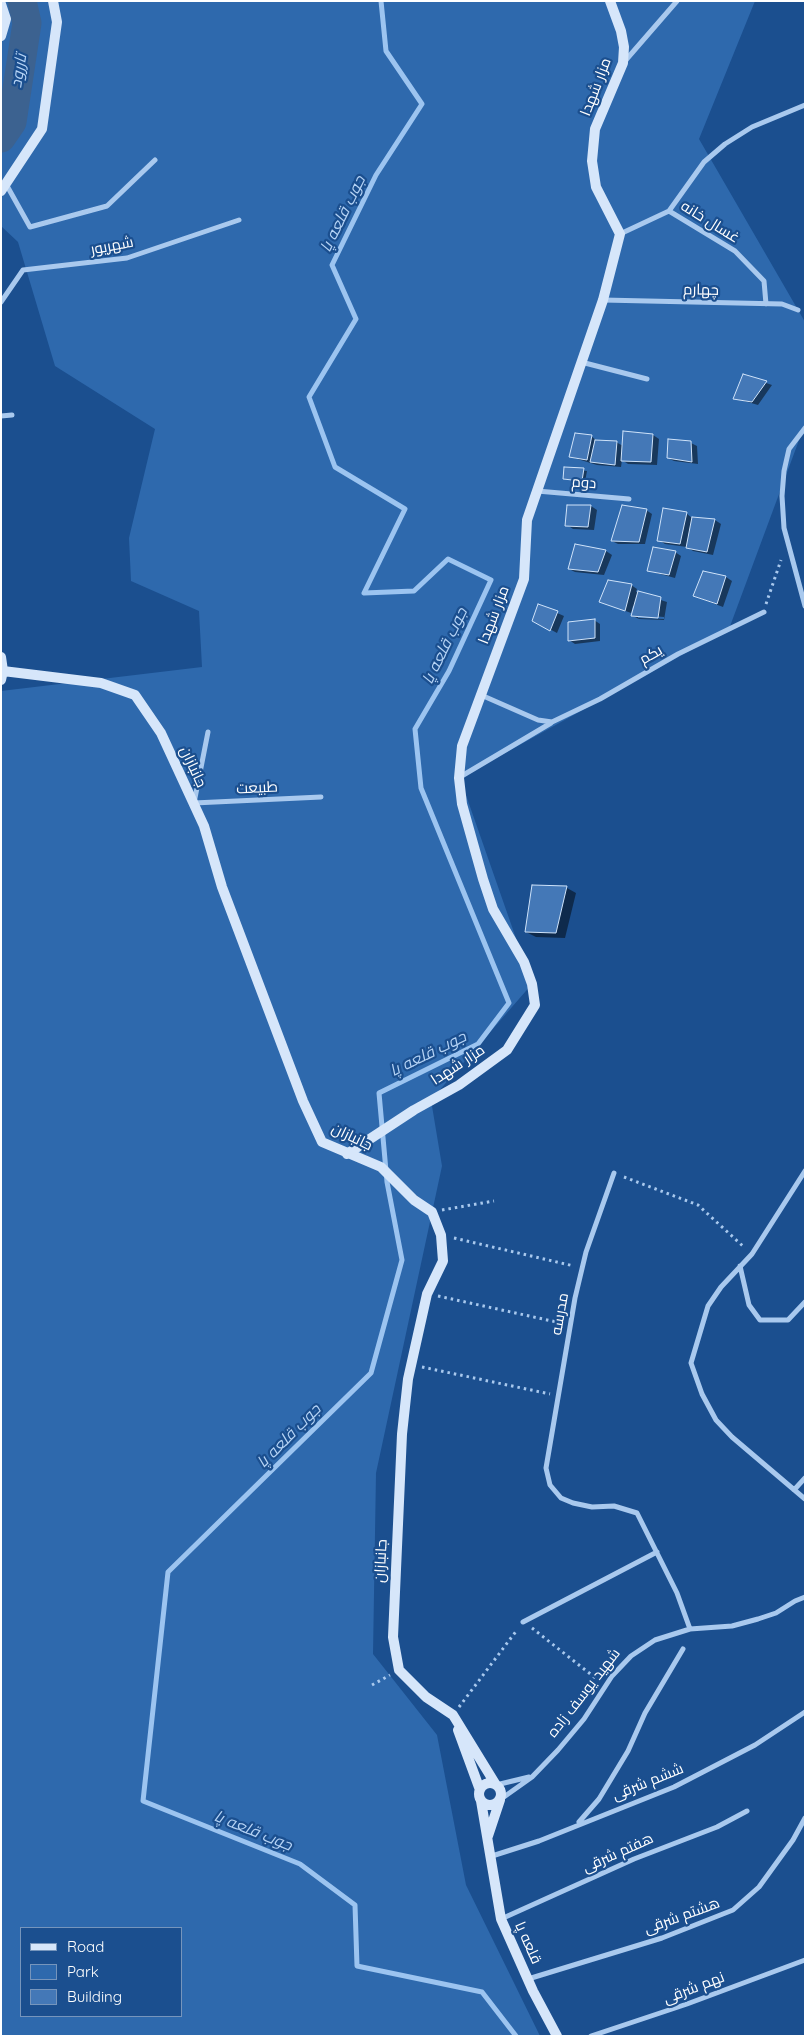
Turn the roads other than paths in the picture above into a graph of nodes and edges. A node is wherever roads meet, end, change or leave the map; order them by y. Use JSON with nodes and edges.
{"nodes":[{"id":1,"x":53,"y":1,"type":"edge"},
{"id":2,"x":610,"y":1,"type":"edge"},
{"id":3,"x":677,"y":1,"type":"edge"},
{"id":4,"x":1,"y":4,"type":"edge"},
{"id":5,"x":1,"y":36,"type":"edge"},
{"id":6,"x":623,"y":63,"type":"junction"},
{"id":7,"x":805,"y":106,"type":"edge"},
{"id":8,"x":155,"y":160,"type":"dead end"},
{"id":9,"x":4,"y":187,"type":"edge"},
{"id":10,"x":669,"y":211,"type":"junction"},
{"id":11,"x":239,"y":220,"type":"dead end"},
{"id":12,"x":620,"y":234,"type":"junction"},
{"id":13,"x":603,"y":300,"type":"junction"},
{"id":14,"x":1,"y":302,"type":"edge"},
{"id":15,"x":766,"y":304,"type":"junction"},
{"id":16,"x":798,"y":310,"type":"dead end"},
{"id":17,"x":581,"y":362,"type":"junction"},
{"id":18,"x":647,"y":379,"type":"dead end"},
{"id":19,"x":12,"y":415,"type":"dead end"},
{"id":20,"x":1,"y":416,"type":"edge"},
{"id":21,"x":805,"y":428,"type":"edge"},
{"id":22,"x":536,"y":492,"type":"junction"},
{"id":23,"x":629,"y":499,"type":"dead end"},
{"id":24,"x":805,"y":606,"type":"edge"},
{"id":25,"x":764,"y":612,"type":"road end"},
{"id":26,"x":1,"y":657,"type":"edge"},
{"id":27,"x":2,"y":675,"type":"edge"},
{"id":28,"x":481,"y":695,"type":"junction"},
{"id":29,"x":552,"y":722,"type":"junction"},
{"id":30,"x":208,"y":732,"type":"dead end"},
{"id":31,"x":460,"y":778,"type":"junction"},
{"id":32,"x":321,"y":797,"type":"dead end"},
{"id":33,"x":194,"y":803,"type":"junction"},
{"id":34,"x":347,"y":1154,"type":"junction"},
{"id":35,"x":805,"y":1171,"type":"edge"},
{"id":36,"x":614,"y":1173,"type":"road end"},
{"id":37,"x":740,"y":1266,"type":"junction"},
{"id":38,"x":805,"y":1302,"type":"edge"},
{"id":39,"x":805,"y":1478,"type":"edge"},
{"id":40,"x":794,"y":1490,"type":"junction"},
{"id":41,"x":805,"y":1498,"type":"edge"},
{"id":42,"x":657,"y":1552,"type":"junction"},
{"id":43,"x":805,"y":1597,"type":"edge"},
{"id":44,"x":523,"y":1622,"type":"road end"},
{"id":45,"x":690,"y":1630,"type":"junction"},
{"id":46,"x":683,"y":1649,"type":"dead end"},
{"id":47,"x":805,"y":1712,"type":"edge"},
{"id":48,"x":453,"y":1715,"type":"junction"},
{"id":49,"x":532,"y":1777,"type":"junction"},
{"id":50,"x":496,"y":1785,"type":"junction"},
{"id":51,"x":480,"y":1795,"type":"junction"},
{"id":52,"x":500,"y":1799,"type":"junction"},
{"id":53,"x":746,"y":1811,"type":"dead end"},
{"id":54,"x":805,"y":1818,"type":"edge"},
{"id":55,"x":576,"y":1825,"type":"junction"},
{"id":56,"x":488,"y":1837,"type":"junction"},
{"id":57,"x":492,"y":1856,"type":"junction"},
{"id":58,"x":501,"y":1919,"type":"junction"},
{"id":59,"x":805,"y":1960,"type":"edge"},
{"id":60,"x":528,"y":1979,"type":"junction"},
{"id":61,"x":557,"y":2036,"type":"edge"},
{"id":62,"x":591,"y":2036,"type":"edge"}],
"edges":[{"from":1,"to":9,"type":"street"},
{"from":2,"to":6,"type":"street","name":"مزار شهدا"},
{"from":3,"to":6,"type":"street"},
{"from":4,"to":5,"type":"street"},
{"from":6,"to":12,"type":"street","name":"مزار شهدا"},
{"from":7,"to":10,"type":"street"},
{"from":8,"to":9,"type":"street"},
{"from":10,"to":12,"type":"street"},
{"from":10,"to":15,"type":"street","name":"غسال خانه"},
{"from":11,"to":14,"type":"street","name":"شهریور"},
{"from":12,"to":13,"type":"street","name":"مزار شهدا"},
{"from":13,"to":15,"type":"street","name":"چهارم"},
{"from":13,"to":17,"type":"street","name":"مزار شهدا"},
{"from":15,"to":16,"type":"street","name":"چهارم"},
{"from":17,"to":18,"type":"street"},
{"from":17,"to":22,"type":"street","name":"مزار شهدا"},
{"from":19,"to":20,"type":"street"},
{"from":21,"to":24,"type":"street"},
{"from":22,"to":23,"type":"street","name":"دوم"},
{"from":22,"to":28,"type":"street","name":"مزار شهدا"},
{"from":25,"to":29,"type":"street","name":"یکم"},
{"from":26,"to":27,"type":"street"},
{"from":27,"to":33,"type":"street","name":"جانبازان"},
{"from":28,"to":29,"type":"street"},
{"from":28,"to":31,"type":"street","name":"مزار شهدا"},
{"from":29,"to":31,"type":"street","name":"یکم"},
{"from":30,"to":33,"type":"street"},
{"from":31,"to":34,"type":"street","name":"مزار شهدا"},
{"from":32,"to":33,"type":"street","name":"طبیعت"},
{"from":33,"to":34,"type":"street","name":"جانبازان"},
{"from":34,"to":48,"type":"street","name":"جانبازان"},
{"from":35,"to":37,"type":"street"},
{"from":36,"to":42,"type":"street","name":"مدرسه"},
{"from":37,"to":38,"type":"street"},
{"from":37,"to":40,"type":"street"},
{"from":39,"to":40,"type":"street"},
{"from":40,"to":41,"type":"street"},
{"from":42,"to":44,"type":"street"},
{"from":42,"to":45,"type":"street"},
{"from":43,"to":45,"type":"street","name":"شهید یوسف زاده"},
{"from":45,"to":49,"type":"street","name":"شهید یوسف زاده"},
{"from":46,"to":55,"type":"street"},
{"from":47,"to":55,"type":"street","name":"ششم شرقی"},
{"from":48,"to":50,"type":"street"},
{"from":48,"to":51,"type":"street"},
{"from":49,"to":50,"type":"street"},
{"from":49,"to":52,"type":"street","name":"شهید یوسف زاده"},
{"from":50,"to":51,"type":"street"},
{"from":50,"to":52,"type":"street"},
{"from":51,"to":52,"type":"street"},
{"from":51,"to":56,"type":"street"},
{"from":52,"to":56,"type":"street"},
{"from":53,"to":58,"type":"street","name":"هفتم شرقی"},
{"from":54,"to":60,"type":"street","name":"هشتم شرقی"},
{"from":55,"to":57,"type":"street","name":"ششم شرقی"},
{"from":56,"to":57,"type":"street"},
{"from":57,"to":58,"type":"street","name":"قلعه پا"},
{"from":58,"to":60,"type":"street","name":"قلعه پا"},
{"from":59,"to":62,"type":"street","name":"نهم شرقی"},
{"from":60,"to":61,"type":"street","name":"قلعه پا"}]}
